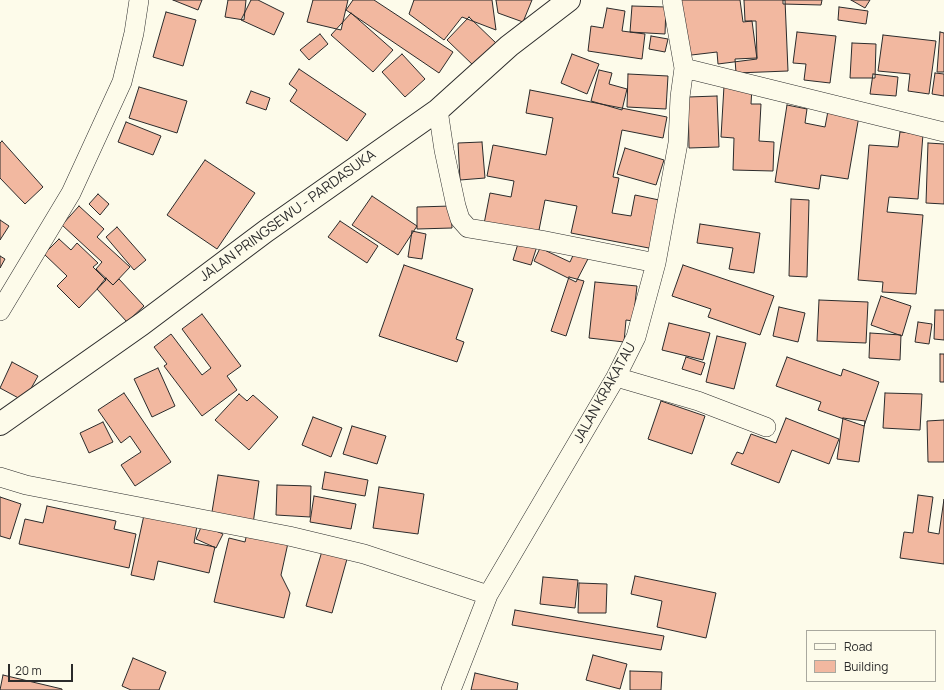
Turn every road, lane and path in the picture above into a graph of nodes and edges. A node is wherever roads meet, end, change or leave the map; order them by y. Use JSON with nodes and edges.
{"nodes":[{"id":1,"x":139,"y":0,"type":"edge"},
{"id":2,"x":569,"y":0,"type":"edge"},
{"id":3,"x":672,"y":0,"type":"edge"},
{"id":4,"x":684,"y":68,"type":"junction"},
{"id":5,"x":438,"y":110,"type":"junction"},
{"id":6,"x":944,"y":132,"type":"edge"},
{"id":7,"x":656,"y":263,"type":"junction"},
{"id":8,"x":0,"y":311,"type":"edge"},
{"id":9,"x":616,"y":377,"type":"junction"},
{"id":10,"x":4,"y":416,"type":"edge"},
{"id":11,"x":766,"y":427,"type":"dead end"},
{"id":12,"x":0,"y":477,"type":"edge"},
{"id":13,"x":488,"y":595,"type":"junction"},
{"id":14,"x":450,"y":690,"type":"edge"}],
"edges":[{"from":1,"to":8,"type":"street"},
{"from":2,"to":5,"type":"main road","name":"JALAN PRINGSEWU - PARDASUKA"},
{"from":3,"to":4,"type":"street","name":"JALAN KRAKATAU"},
{"from":4,"to":6,"type":"street"},
{"from":4,"to":7,"type":"street","name":"JALAN KRAKATAU"},
{"from":5,"to":7,"type":"street"},
{"from":5,"to":10,"type":"main road","name":"JALAN PRINGSEWU - PARDASUKA"},
{"from":7,"to":9,"type":"street","name":"JALAN KRAKATAU"},
{"from":9,"to":11,"type":"street"},
{"from":9,"to":13,"type":"street","name":"JALAN KRAKATAU"},
{"from":12,"to":13,"type":"street"},
{"from":13,"to":14,"type":"street","name":"JALAN KRAKATAU"}]}
